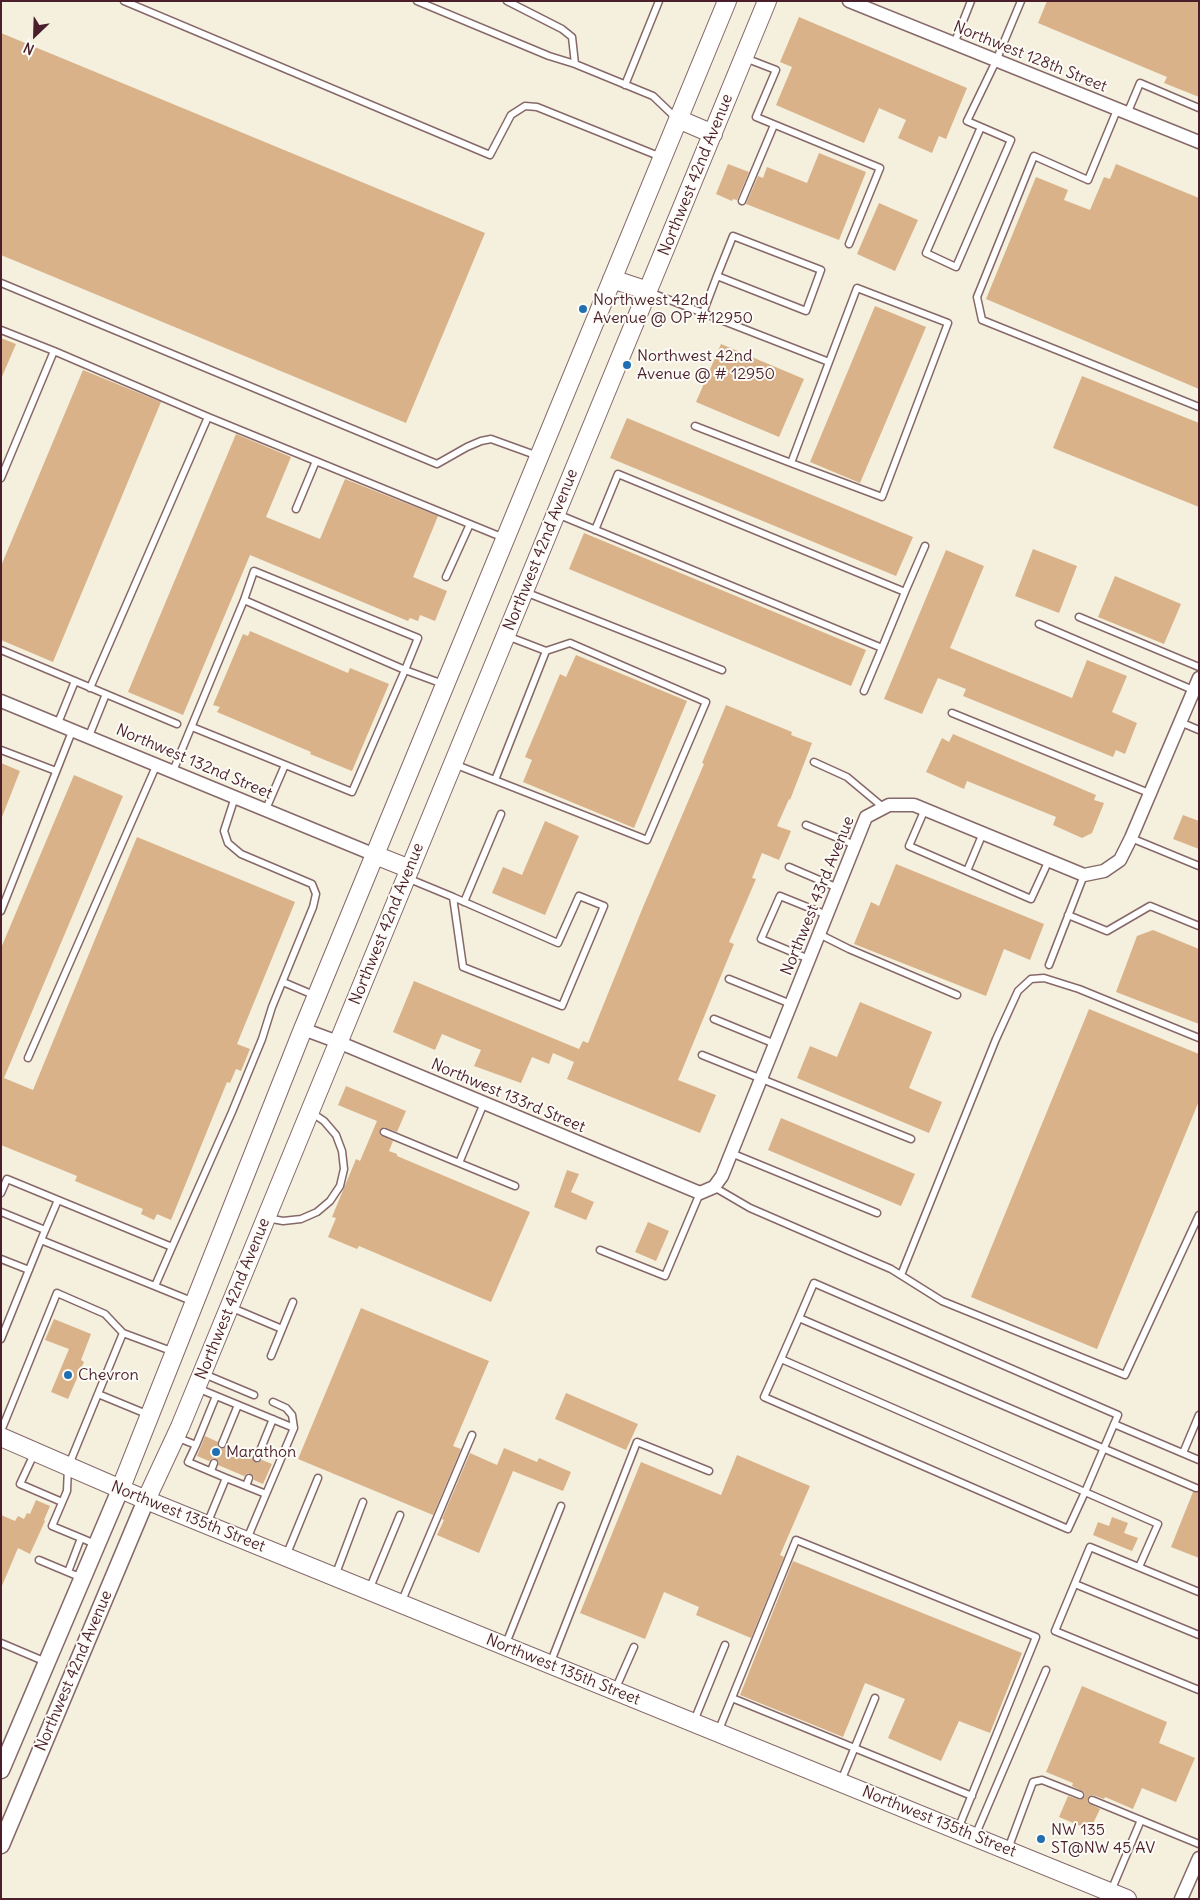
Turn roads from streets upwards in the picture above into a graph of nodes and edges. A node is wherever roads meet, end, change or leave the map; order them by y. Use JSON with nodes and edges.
{"nodes":[{"id":1,"x":727,"y":1,"type":"edge"},
{"id":2,"x":767,"y":1,"type":"edge"},
{"id":3,"x":857,"y":3,"type":"edge"},
{"id":4,"x":678,"y":119,"type":"junction"},
{"id":5,"x":713,"y":134,"type":"junction"},
{"id":6,"x":1199,"y":142,"type":"edge"},
{"id":7,"x":612,"y":279,"type":"junction"},
{"id":8,"x":648,"y":291,"type":"junction"},
{"id":9,"x":1199,"y":678,"type":"edge"},
{"id":10,"x":1,"y":700,"type":"edge"},
{"id":11,"x":375,"y":855,"type":"junction"},
{"id":12,"x":408,"y":874,"type":"junction"},
{"id":13,"x":303,"y":1029,"type":"junction"},
{"id":14,"x":338,"y":1042,"type":"junction"},
{"id":15,"x":714,"y":1187,"type":"joint"},
{"id":16,"x":1,"y":1438,"type":"edge"},
{"id":17,"x":120,"y":1490,"type":"junction"},
{"id":18,"x":146,"y":1500,"type":"junction"},
{"id":19,"x":1,"y":1770,"type":"edge"},
{"id":20,"x":1,"y":1845,"type":"edge"},
{"id":21,"x":1199,"y":1858,"type":"edge"},
{"id":22,"x":1127,"y":1899,"type":"edge"},
{"id":23,"x":1181,"y":1899,"type":"edge"}],
"edges":[{"from":1,"to":4,"type":"main road","name":"Northwest 42nd Avenue"},
{"from":2,"to":5,"type":"main road","name":"Northwest 42nd Avenue"},
{"from":3,"to":6,"type":"street","name":"Northwest 128th Street"},
{"from":4,"to":5,"type":"main road"},
{"from":4,"to":7,"type":"main road","name":"Northwest 42nd Avenue"},
{"from":5,"to":8,"type":"main road","name":"Northwest 42nd Avenue"},
{"from":7,"to":8,"type":"main road"},
{"from":7,"to":11,"type":"main road","name":"Northwest 42nd Avenue"},
{"from":8,"to":12,"type":"main road","name":"Northwest 42nd Avenue"},
{"from":9,"to":15,"type":"street","name":"Northwest 43rd Avenue"},
{"from":10,"to":11,"type":"street","name":"Northwest 132nd Street"},
{"from":11,"to":12,"type":"main road"},
{"from":11,"to":13,"type":"main road","name":"Northwest 42nd Avenue"},
{"from":12,"to":14,"type":"main road","name":"Northwest 42nd Avenue"},
{"from":13,"to":14,"type":"street","name":"Northwest 133rd Street"},
{"from":13,"to":17,"type":"main road","name":"Northwest 42nd Avenue"},
{"from":14,"to":15,"type":"street","name":"Northwest 133rd Street"},
{"from":14,"to":18,"type":"main road","name":"Northwest 42nd Avenue"},
{"from":16,"to":17,"type":"main road","name":"Northwest 135th Street"},
{"from":17,"to":18,"type":"main road","name":"Northwest 135th Street"},
{"from":17,"to":19,"type":"street","name":"Northwest 42nd Avenue"},
{"from":18,"to":20,"type":"street","name":"Northwest 42nd Avenue"},
{"from":18,"to":22,"type":"main road","name":"Northwest 135th Street"},
{"from":21,"to":23,"type":"street"}]}
